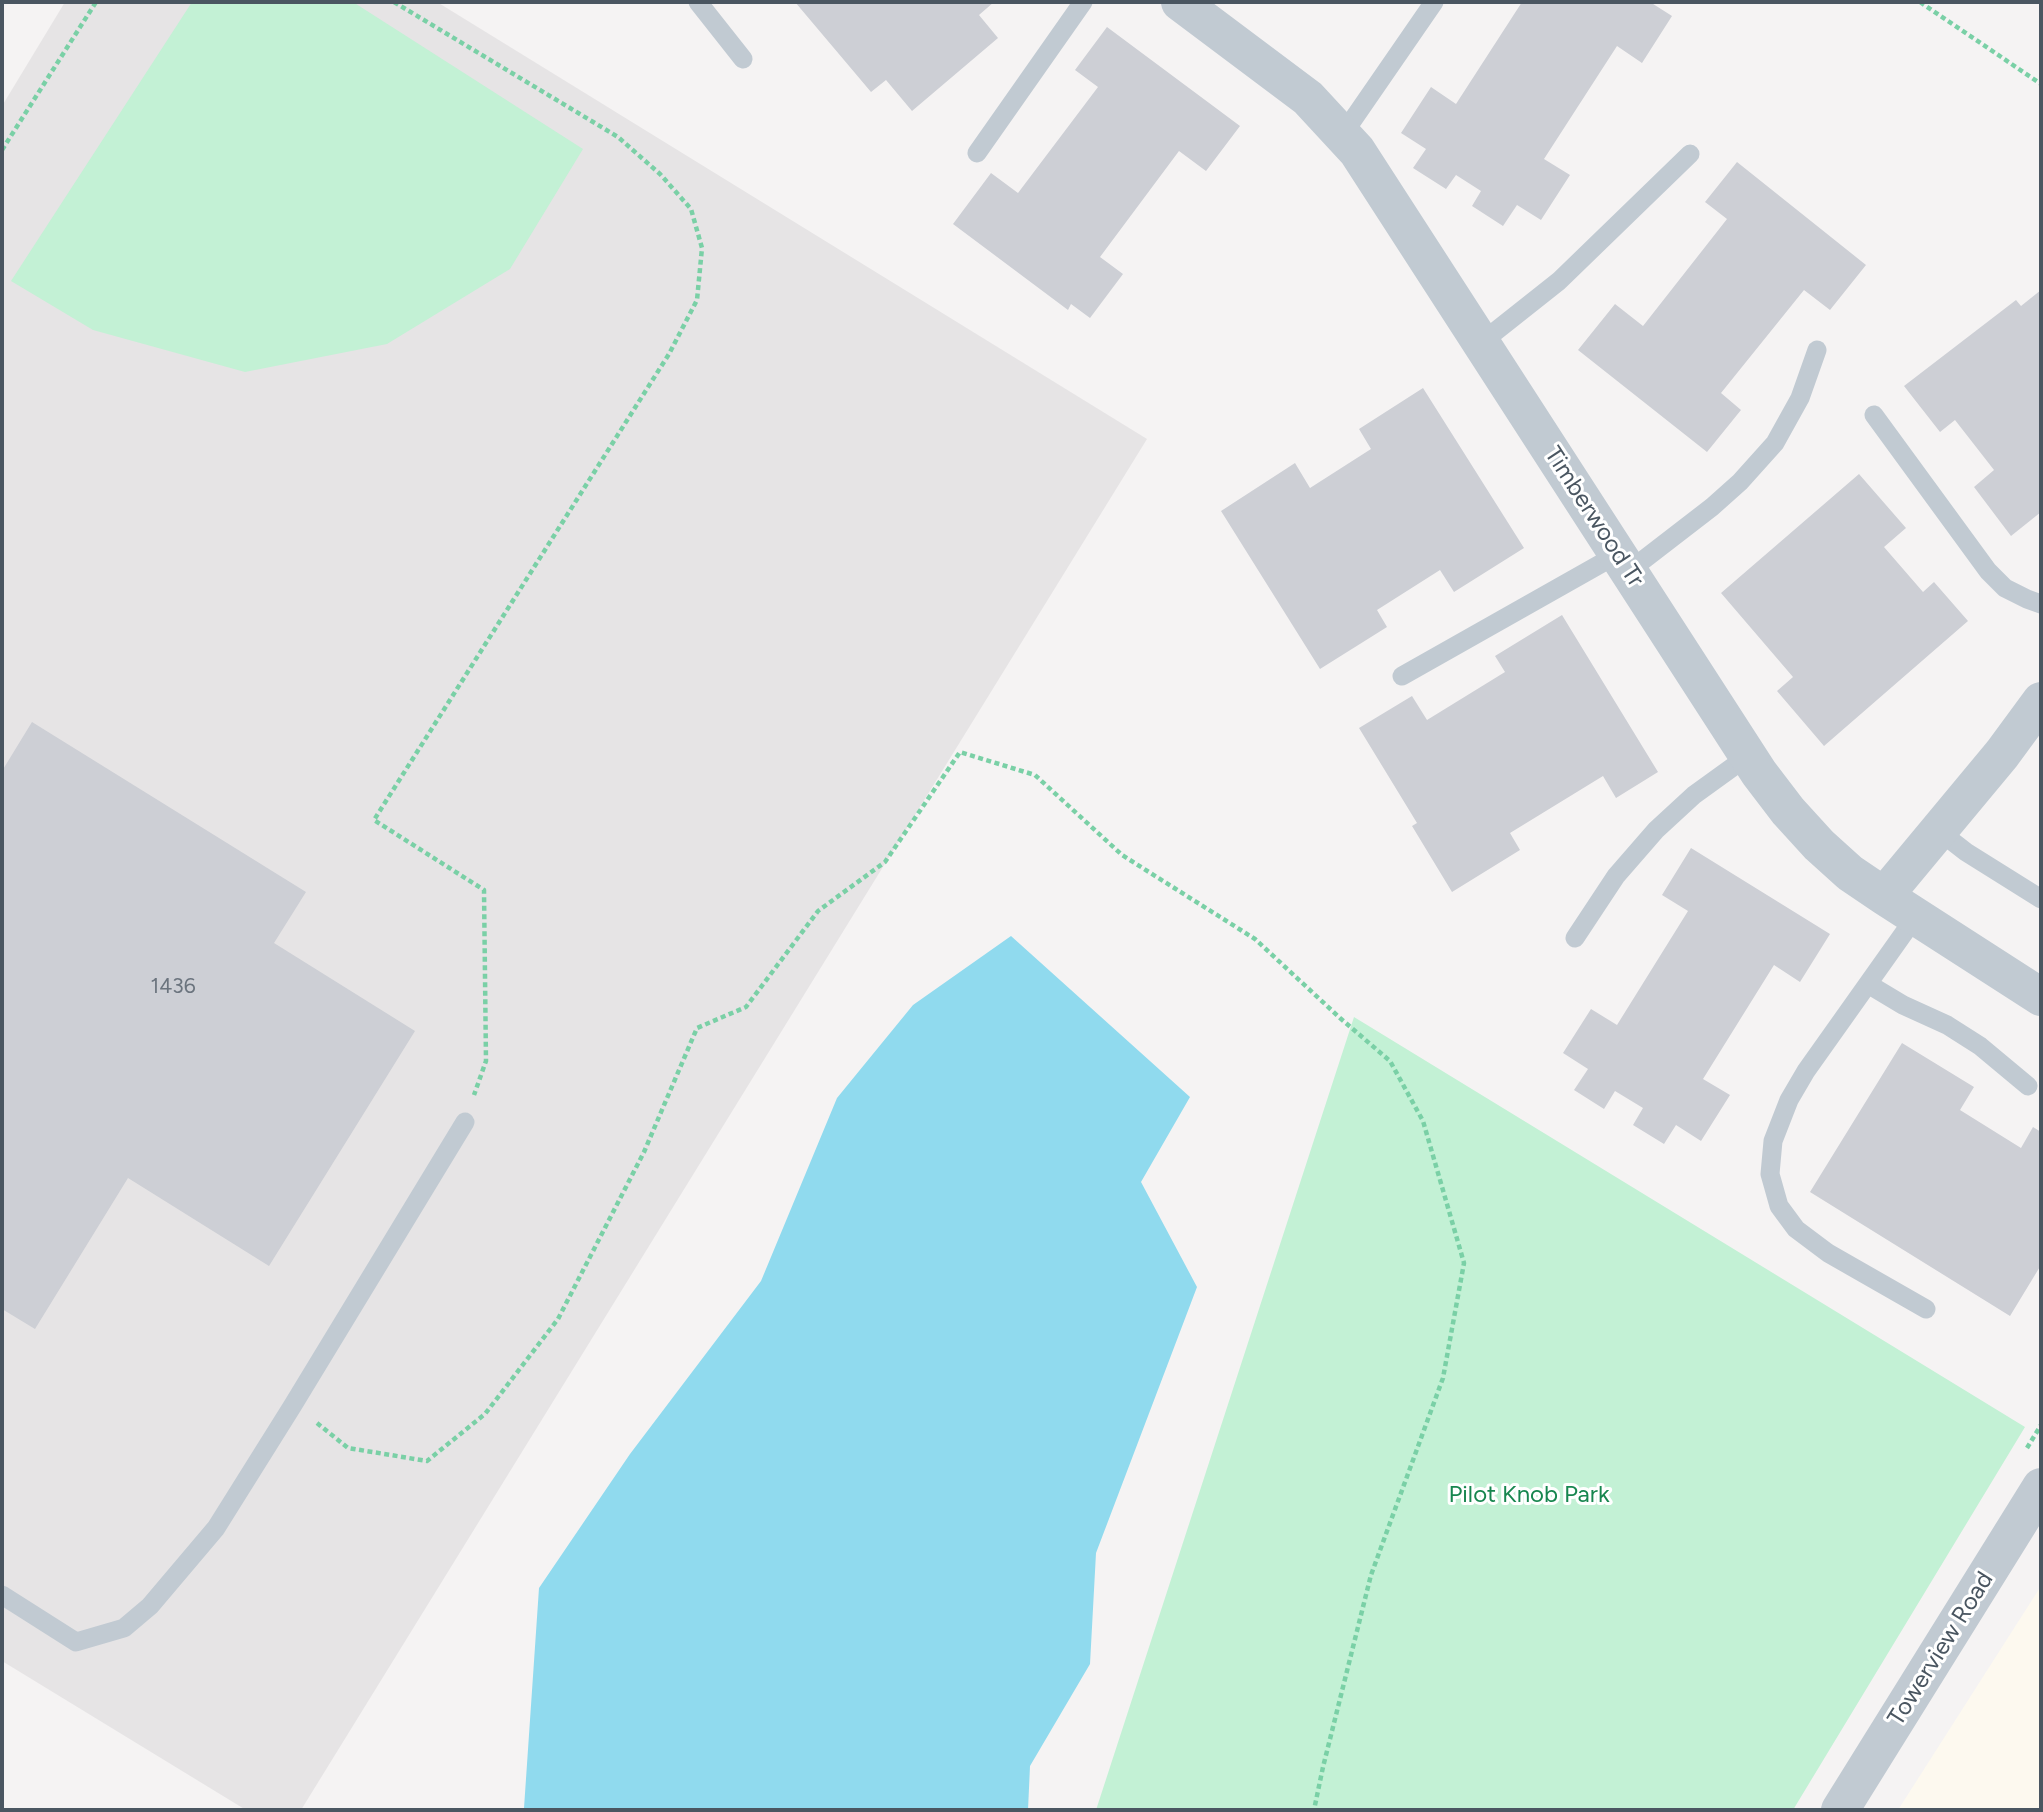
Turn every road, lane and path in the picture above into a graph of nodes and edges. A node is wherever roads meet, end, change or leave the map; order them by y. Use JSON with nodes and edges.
{"nodes":[{"id":1,"x":96,"y":2,"type":"edge"},
{"id":2,"x":394,"y":2,"type":"edge"},
{"id":3,"x":698,"y":2,"type":"edge"},
{"id":4,"x":1083,"y":2,"type":"edge"},
{"id":5,"x":1180,"y":2,"type":"edge"},
{"id":6,"x":1434,"y":2,"type":"edge"},
{"id":7,"x":1920,"y":2,"type":"edge"},
{"id":8,"x":743,"y":59,"type":"dead end"},
{"id":9,"x":2041,"y":84,"type":"edge"},
{"id":10,"x":1343,"y":134,"type":"junction"},
{"id":11,"x":2,"y":150,"type":"edge"},
{"id":12,"x":977,"y":153,"type":"dead end"},
{"id":13,"x":1690,"y":154,"type":"dead end"},
{"id":14,"x":1482,"y":342,"type":"junction"},
{"id":15,"x":1817,"y":350,"type":"dead end"},
{"id":16,"x":1874,"y":415,"type":"dead end"},
{"id":17,"x":1623,"y":563,"type":"junction"},
{"id":18,"x":2041,"y":604,"type":"edge"},
{"id":19,"x":1402,"y":676,"type":"dead end"},
{"id":20,"x":2041,"y":701,"type":"edge"},
{"id":21,"x":1748,"y":756,"type":"junction"},
{"id":22,"x":1939,"y":831,"type":"junction"},
{"id":23,"x":1884,"y":896,"type":"junction"},
{"id":24,"x":2041,"y":899,"type":"edge"},
{"id":25,"x":1916,"y":916,"type":"junction"},
{"id":26,"x":1575,"y":938,"type":"dead end"},
{"id":27,"x":1868,"y":984,"type":"junction"},
{"id":28,"x":2041,"y":997,"type":"edge"},
{"id":29,"x":2028,"y":1086,"type":"dead end"},
{"id":30,"x":465,"y":1122,"type":"joint"},
{"id":31,"x":1926,"y":1309,"type":"dead end"},
{"id":32,"x":293,"y":1405,"type":"junction"},
{"id":33,"x":2041,"y":1487,"type":"edge"},
{"id":34,"x":2,"y":1595,"type":"edge"},
{"id":35,"x":1314,"y":1810,"type":"edge"},
{"id":36,"x":1840,"y":1810,"type":"edge"}],
"edges":[{"from":1,"to":11,"type":"path"},
{"from":2,"to":30,"type":"path"},
{"from":3,"to":8,"type":"lane"},
{"from":4,"to":12,"type":"lane"},
{"from":5,"to":10,"type":"street","name":"Timberwood Tr"},
{"from":6,"to":10,"type":"lane"},
{"from":7,"to":9,"type":"path"},
{"from":10,"to":14,"type":"street","name":"Timberwood Tr"},
{"from":13,"to":14,"type":"lane"},
{"from":14,"to":17,"type":"street","name":"Timberwood Tr"},
{"from":15,"to":17,"type":"lane"},
{"from":16,"to":18,"type":"lane"},
{"from":17,"to":19,"type":"lane"},
{"from":17,"to":21,"type":"street","name":"Timberwood Tr"},
{"from":20,"to":22,"type":"street"},
{"from":21,"to":23,"type":"street","name":"Timberwood Tr"},
{"from":21,"to":26,"type":"lane"},
{"from":22,"to":23,"type":"street"},
{"from":22,"to":24,"type":"lane"},
{"from":23,"to":25,"type":"street","name":"Timberwood Tr"},
{"from":25,"to":27,"type":"lane"},
{"from":25,"to":28,"type":"street","name":"Timberwood Tr"},
{"from":27,"to":29,"type":"lane"},
{"from":27,"to":31,"type":"lane"},
{"from":30,"to":32,"type":"lane"},
{"from":32,"to":34,"type":"lane"},
{"from":32,"to":35,"type":"path"},
{"from":33,"to":36,"type":"street","name":"Towerview Road"}]}
